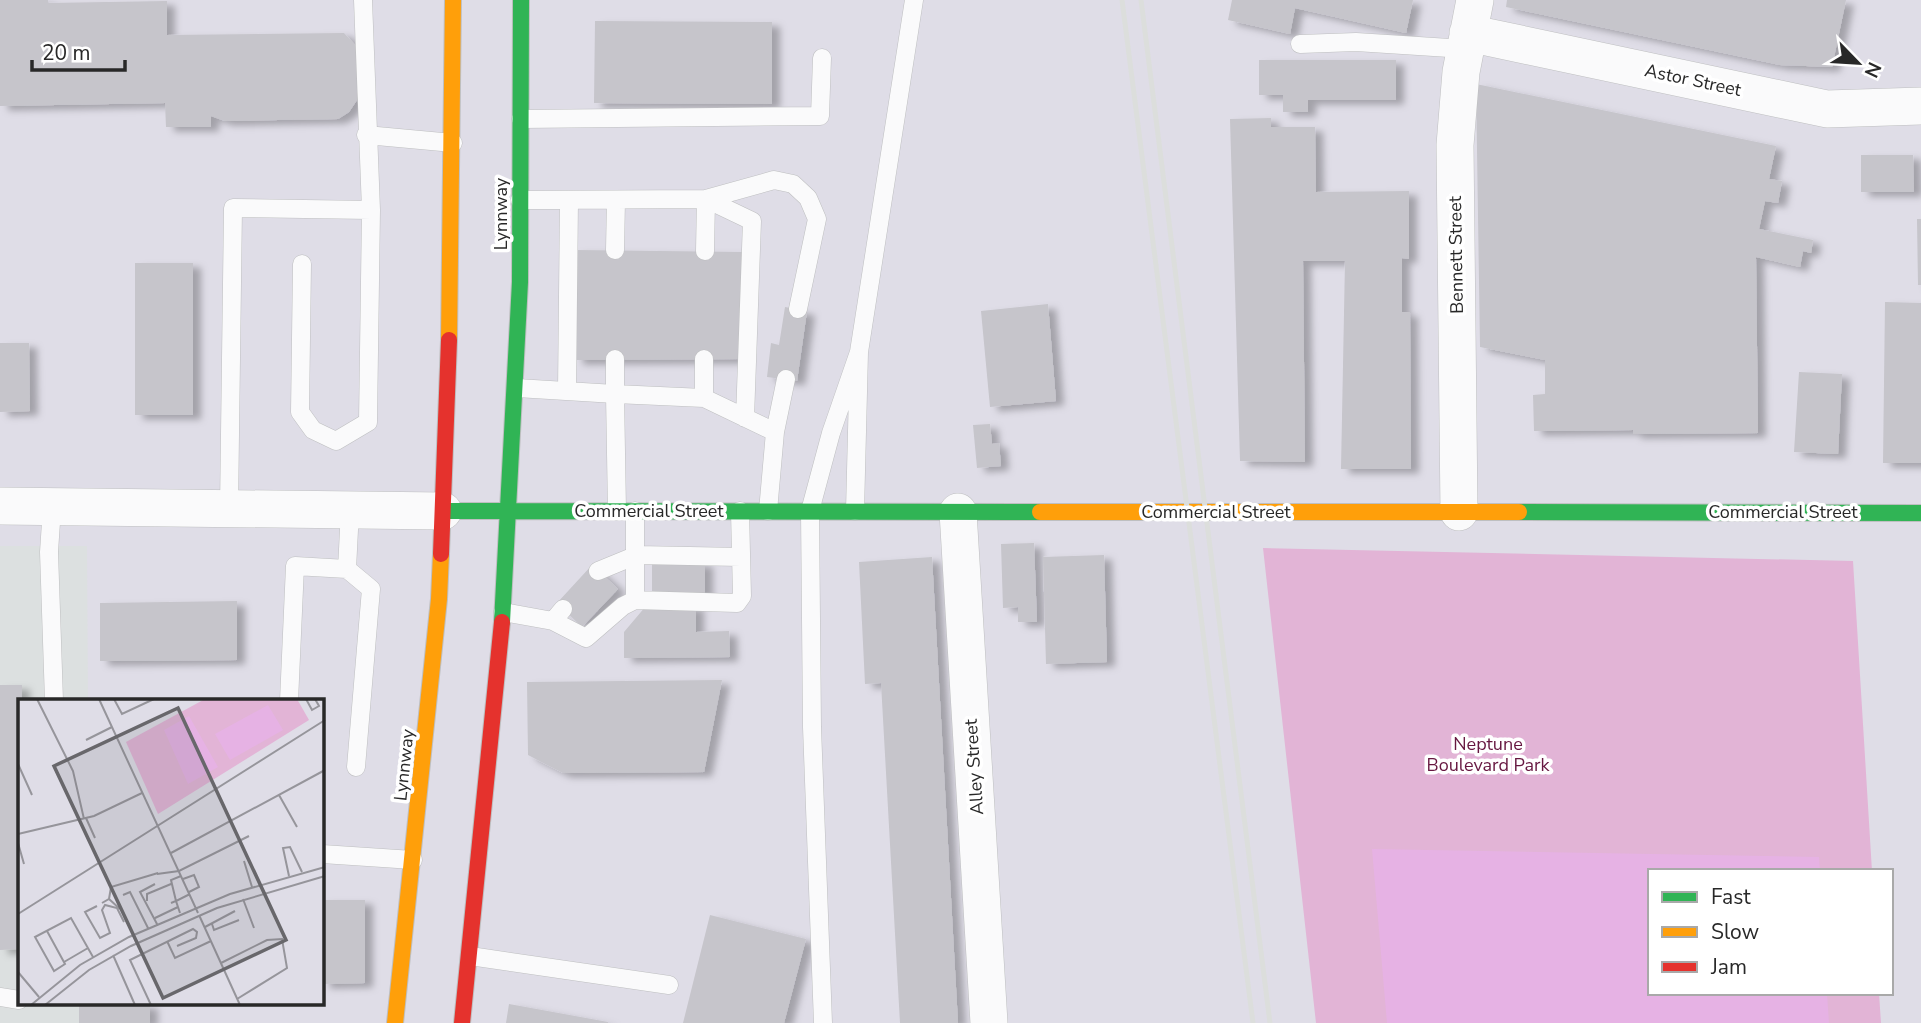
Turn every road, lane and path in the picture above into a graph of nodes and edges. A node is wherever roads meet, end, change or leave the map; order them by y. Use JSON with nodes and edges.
{"nodes":[{"id":1,"x":363,"y":0,"type":"edge"},
{"id":2,"x":453,"y":0,"type":"edge"},
{"id":3,"x":521,"y":0,"type":"edge"},
{"id":4,"x":914,"y":0,"type":"edge"},
{"id":5,"x":1469,"y":27,"type":"edge"},
{"id":6,"x":1300,"y":44,"type":"dead end"},
{"id":7,"x":822,"y":58,"type":"dead end"},
{"id":8,"x":1921,"y":106,"type":"edge"},
{"id":9,"x":521,"y":118,"type":"junction"},
{"id":10,"x":366,"y":135,"type":"junction"},
{"id":11,"x":453,"y":143,"type":"junction"},
{"id":12,"x":706,"y":199,"type":"junction"},
{"id":13,"x":520,"y":200,"type":"junction"},
{"id":14,"x":569,"y":200,"type":"junction"},
{"id":15,"x":616,"y":200,"type":"junction"},
{"id":16,"x":371,"y":210,"type":"junction"},
{"id":17,"x":615,"y":250,"type":"dead end"},
{"id":18,"x":705,"y":251,"type":"dead end"},
{"id":19,"x":302,"y":264,"type":"dead end"},
{"id":20,"x":799,"y":309,"type":"dead end"},
{"id":21,"x":859,"y":352,"type":"junction"},
{"id":22,"x":615,"y":359,"type":"dead end"},
{"id":23,"x":704,"y":359,"type":"dead end"},
{"id":24,"x":786,"y":379,"type":"dead end"},
{"id":25,"x":517,"y":388,"type":"junction"},
{"id":26,"x":567,"y":391,"type":"junction"},
{"id":27,"x":615,"y":394,"type":"junction"},
{"id":28,"x":704,"y":398,"type":"junction"},
{"id":29,"x":745,"y":418,"type":"junction"},
{"id":30,"x":775,"y":432,"type":"junction"},
{"id":31,"x":0,"y":506,"type":"edge"},
{"id":32,"x":52,"y":507,"type":"junction"},
{"id":33,"x":229,"y":509,"type":"junction"},
{"id":34,"x":350,"y":510,"type":"junction"},
{"id":35,"x":443,"y":511,"type":"junction"},
{"id":36,"x":510,"y":511,"type":"junction"},
{"id":37,"x":626,"y":511,"type":"junction"},
{"id":38,"x":740,"y":511,"type":"junction"},
{"id":39,"x":768,"y":511,"type":"junction"},
{"id":40,"x":810,"y":511,"type":"junction"},
{"id":41,"x":855,"y":511,"type":"junction"},
{"id":42,"x":958,"y":512,"type":"junction"},
{"id":43,"x":1459,"y":512,"type":"junction"},
{"id":44,"x":1921,"y":513,"type":"edge"},
{"id":45,"x":637,"y":555,"type":"junction"},
{"id":46,"x":741,"y":556,"type":"junction"},
{"id":47,"x":347,"y":569,"type":"junction"},
{"id":48,"x":598,"y":571,"type":"dead end"},
{"id":49,"x":635,"y":600,"type":"junction"},
{"id":50,"x":503,"y":612,"type":"junction"},
{"id":51,"x":54,"y":699,"type":"edge"},
{"id":52,"x":289,"y":699,"type":"edge"},
{"id":53,"x":356,"y":767,"type":"dead end"},
{"id":54,"x":324,"y":854,"type":"edge"},
{"id":55,"x":413,"y":860,"type":"junction"},
{"id":56,"x":470,"y":956,"type":"junction"},
{"id":57,"x":669,"y":985,"type":"dead end"},
{"id":58,"x":0,"y":997,"type":"edge"},
{"id":59,"x":18,"y":1000,"type":"edge"},
{"id":60,"x":395,"y":1023,"type":"edge"},
{"id":61,"x":462,"y":1023,"type":"edge"},
{"id":62,"x":823,"y":1023,"type":"edge"},
{"id":63,"x":989,"y":1023,"type":"edge"}],
"edges":[{"from":1,"to":10,"type":"lane"},
{"from":2,"to":11,"type":"main road","name":"Lynnway"},
{"from":3,"to":9,"type":"main road","name":"Lynnway"},
{"from":4,"to":21,"type":"lane"},
{"from":5,"to":6,"type":"lane"},
{"from":5,"to":8,"type":"street","name":"Astor Street"},
{"from":5,"to":43,"type":"street","name":"Bennett Street"},
{"from":7,"to":9,"type":"lane"},
{"from":9,"to":13,"type":"main road","name":"Lynnway"},
{"from":10,"to":11,"type":"lane"},
{"from":10,"to":16,"type":"lane"},
{"from":11,"to":35,"type":"main road","name":"Lynnway"},
{"from":12,"to":15,"type":"lane"},
{"from":12,"to":18,"type":"lane"},
{"from":12,"to":20,"type":"lane"},
{"from":12,"to":29,"type":"lane"},
{"from":13,"to":14,"type":"lane"},
{"from":13,"to":25,"type":"main road","name":"Lynnway"},
{"from":14,"to":15,"type":"lane"},
{"from":14,"to":26,"type":"lane"},
{"from":15,"to":17,"type":"lane"},
{"from":16,"to":19,"type":"lane"},
{"from":16,"to":33,"type":"lane"},
{"from":21,"to":40,"type":"lane"},
{"from":21,"to":41,"type":"lane"},
{"from":22,"to":27,"type":"lane"},
{"from":23,"to":28,"type":"lane"},
{"from":24,"to":30,"type":"lane"},
{"from":25,"to":26,"type":"lane"},
{"from":25,"to":36,"type":"main road","name":"Lynnway"},
{"from":26,"to":27,"type":"lane"},
{"from":27,"to":28,"type":"lane"},
{"from":27,"to":37,"type":"lane"},
{"from":28,"to":29,"type":"lane"},
{"from":29,"to":30,"type":"lane"},
{"from":30,"to":39,"type":"lane"},
{"from":31,"to":32,"type":"street"},
{"from":32,"to":33,"type":"street"},
{"from":32,"to":51,"type":"lane"},
{"from":33,"to":34,"type":"street"},
{"from":34,"to":35,"type":"street"},
{"from":34,"to":47,"type":"lane"},
{"from":35,"to":36,"type":"main road"},
{"from":35,"to":55,"type":"main road","name":"Lynnway"},
{"from":36,"to":37,"type":"main road","name":"Commercial Street"},
{"from":36,"to":50,"type":"main road","name":"Lynnway"},
{"from":37,"to":38,"type":"main road","name":"Commercial Street"},
{"from":37,"to":45,"type":"lane"},
{"from":38,"to":39,"type":"main road","name":"Commercial Street"},
{"from":38,"to":46,"type":"lane"},
{"from":39,"to":40,"type":"main road","name":"Commercial Street"},
{"from":40,"to":41,"type":"main road","name":"Commercial Street"},
{"from":40,"to":62,"type":"lane"},
{"from":41,"to":42,"type":"main road","name":"Commercial Street"},
{"from":42,"to":43,"type":"main road","name":"Commercial Street"},
{"from":42,"to":63,"type":"street","name":"Alley Street"},
{"from":43,"to":44,"type":"main road","name":"Commercial Street"},
{"from":45,"to":46,"type":"lane"},
{"from":45,"to":48,"type":"lane"},
{"from":45,"to":49,"type":"lane"},
{"from":46,"to":49,"type":"lane"},
{"from":47,"to":52,"type":"lane"},
{"from":47,"to":53,"type":"lane"},
{"from":49,"to":50,"type":"lane"},
{"from":50,"to":56,"type":"main road","name":"Lynnway"},
{"from":54,"to":55,"type":"lane"},
{"from":55,"to":60,"type":"main road","name":"Lynnway"},
{"from":56,"to":57,"type":"lane"},
{"from":56,"to":61,"type":"main road","name":"Lynnway"},
{"from":58,"to":59,"type":"lane"}]}
